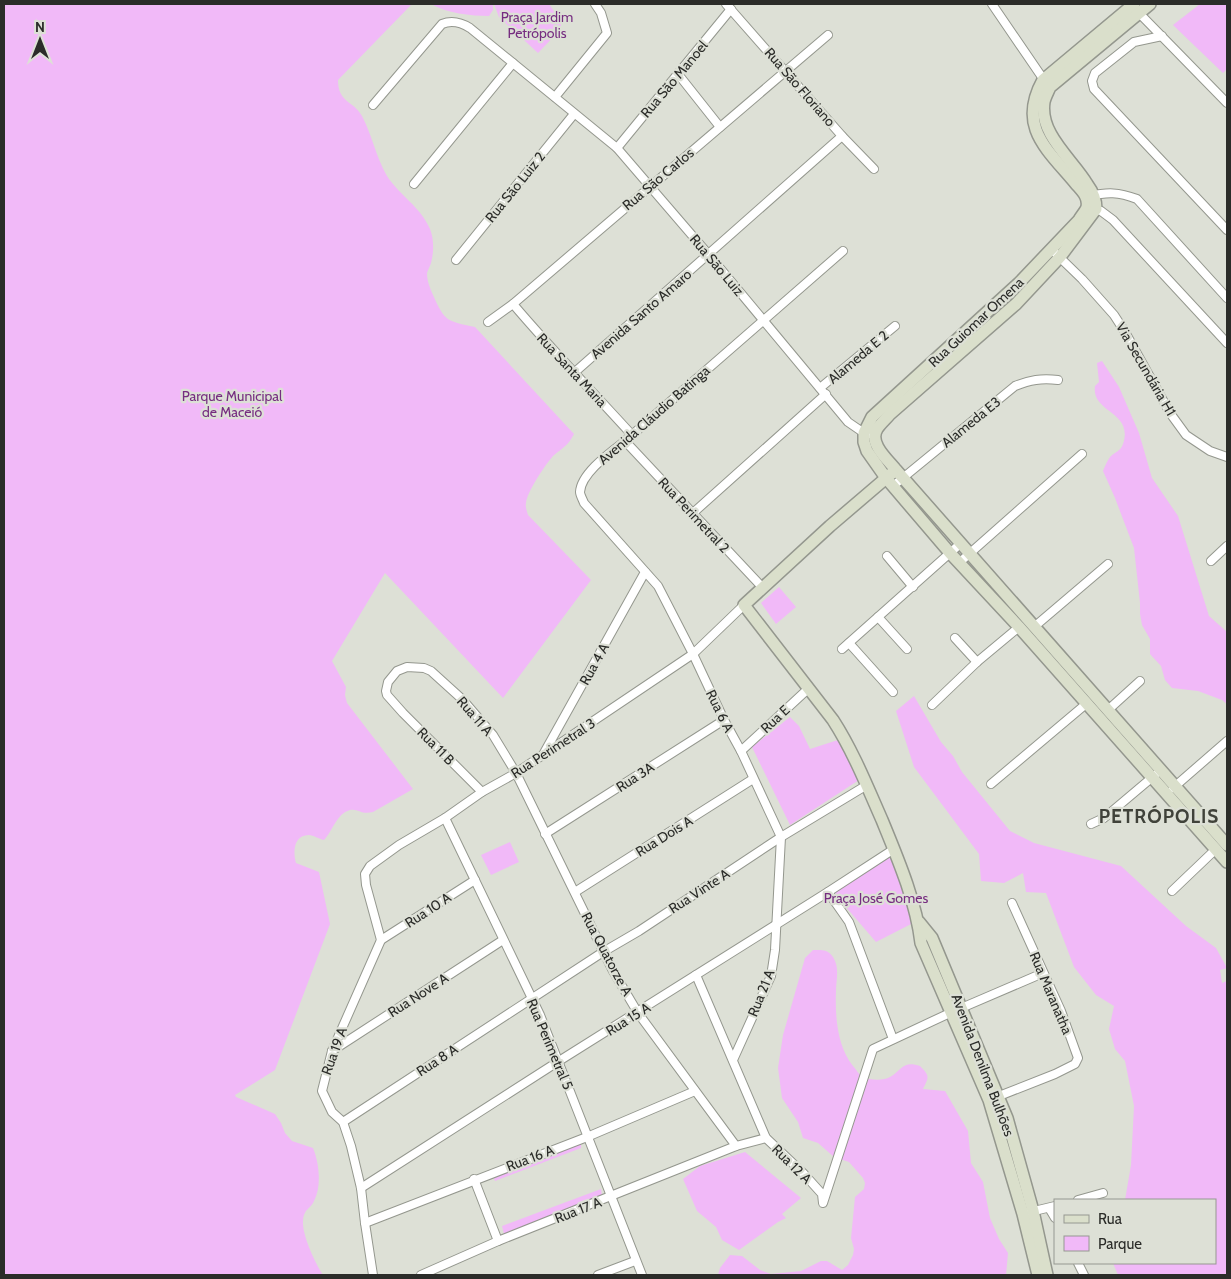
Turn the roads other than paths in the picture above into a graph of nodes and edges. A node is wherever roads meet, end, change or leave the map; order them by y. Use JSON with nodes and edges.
{"nodes":[{"id":1,"x":595,"y":4,"type":"edge"},
{"id":2,"x":992,"y":4,"type":"edge"},
{"id":3,"x":1150,"y":4,"type":"edge"},
{"id":4,"x":729,"y":6,"type":"edge"},
{"id":5,"x":1136,"y":8,"type":"edge"},
{"id":6,"x":828,"y":35,"type":"dead end"},
{"id":7,"x":1162,"y":36,"type":"junction"},
{"id":8,"x":513,"y":63,"type":"junction"},
{"id":9,"x":786,"y":72,"type":"junction"},
{"id":10,"x":678,"y":74,"type":"junction"},
{"id":11,"x":1046,"y":84,"type":"junction"},
{"id":12,"x":555,"y":97,"type":"junction"},
{"id":13,"x":1227,"y":103,"type":"edge"},
{"id":14,"x":373,"y":105,"type":"dead end"},
{"id":15,"x":574,"y":114,"type":"junction"},
{"id":16,"x":720,"y":128,"type":"junction"},
{"id":17,"x":842,"y":136,"type":"junction"},
{"id":18,"x":617,"y":148,"type":"junction"},
{"id":19,"x":874,"y":170,"type":"dead end"},
{"id":20,"x":414,"y":184,"type":"dead end"},
{"id":21,"x":649,"y":186,"type":"junction"},
{"id":22,"x":1090,"y":196,"type":"junction"},
{"id":23,"x":1091,"y":209,"type":"junction"},
{"id":24,"x":1227,"y":230,"type":"edge"},
{"id":25,"x":843,"y":251,"type":"dead end"},
{"id":26,"x":1055,"y":253,"type":"junction"},
{"id":27,"x":709,"y":254,"type":"junction"},
{"id":28,"x":456,"y":260,"type":"dead end"},
{"id":29,"x":1227,"y":298,"type":"edge"},
{"id":30,"x":513,"y":304,"type":"junction"},
{"id":31,"x":764,"y":320,"type":"junction"},
{"id":32,"x":488,"y":322,"type":"dead end"},
{"id":33,"x":895,"y":326,"type":"dead end"},
{"id":34,"x":1227,"y":344,"type":"edge"},
{"id":35,"x":575,"y":372,"type":"junction"},
{"id":36,"x":1058,"y":380,"type":"dead end"},
{"id":37,"x":820,"y":388,"type":"junction"},
{"id":38,"x":826,"y":394,"type":"junction"},
{"id":39,"x":869,"y":434,"type":"junction"},
{"id":40,"x":632,"y":435,"type":"junction"},
{"id":41,"x":625,"y":442,"type":"junction"},
{"id":42,"x":1082,"y":454,"type":"dead end"},
{"id":43,"x":1227,"y":457,"type":"edge"},
{"id":44,"x":900,"y":474,"type":"junction"},
{"id":45,"x":890,"y":482,"type":"junction"},
{"id":46,"x":693,"y":513,"type":"junction"},
{"id":47,"x":600,"y":521,"type":"joint"},
{"id":48,"x":960,"y":544,"type":"junction"},
{"id":49,"x":1227,"y":546,"type":"edge"},
{"id":50,"x":950,"y":553,"type":"junction"},
{"id":51,"x":970,"y":554,"type":"junction"},
{"id":52,"x":887,"y":556,"type":"dead end"},
{"id":53,"x":1211,"y":561,"type":"dead end"},
{"id":54,"x":960,"y":562,"type":"junction"},
{"id":55,"x":1108,"y":564,"type":"dead end"},
{"id":56,"x":645,"y":572,"type":"junction"},
{"id":57,"x":913,"y":587,"type":"junction"},
{"id":58,"x":763,"y":588,"type":"junction"},
{"id":59,"x":744,"y":605,"type":"junction"},
{"id":60,"x":878,"y":617,"type":"junction"},
{"id":61,"x":1019,"y":627,"type":"junction"},
{"id":62,"x":1034,"y":627,"type":"junction"},
{"id":63,"x":955,"y":638,"type":"dead end"},
{"id":64,"x":849,"y":643,"type":"junction"},
{"id":65,"x":842,"y":649,"type":"dead end"},
{"id":66,"x":907,"y":649,"type":"dead end"},
{"id":67,"x":693,"y":654,"type":"junction"},
{"id":68,"x":977,"y":662,"type":"junction"},
{"id":69,"x":424,"y":668,"type":"joint"},
{"id":70,"x":1140,"y":681,"type":"dead end"},
{"id":71,"x":809,"y":688,"type":"junction"},
{"id":72,"x":893,"y":692,"type":"dead end"},
{"id":73,"x":1086,"y":704,"type":"junction"},
{"id":74,"x":932,"y":705,"type":"dead end"},
{"id":75,"x":1108,"y":710,"type":"junction"},
{"id":76,"x":724,"y":720,"type":"junction"},
{"id":77,"x":1227,"y":741,"type":"edge"},
{"id":78,"x":741,"y":751,"type":"junction"},
{"id":79,"x":542,"y":756,"type":"junction"},
{"id":80,"x":516,"y":773,"type":"junction"},
{"id":81,"x":1155,"y":774,"type":"junction"},
{"id":82,"x":753,"y":779,"type":"junction"},
{"id":83,"x":991,"y":784,"type":"dead end"},
{"id":84,"x":867,"y":785,"type":"junction"},
{"id":85,"x":1170,"y":790,"type":"junction"},
{"id":86,"x":482,"y":792,"type":"junction"},
{"id":87,"x":445,"y":818,"type":"junction"},
{"id":88,"x":1091,"y":824,"type":"dead end"},
{"id":89,"x":545,"y":834,"type":"junction"},
{"id":90,"x":781,"y":837,"type":"junction"},
{"id":91,"x":1222,"y":847,"type":"edge"},
{"id":92,"x":894,"y":849,"type":"junction"},
{"id":93,"x":1227,"y":862,"type":"edge"},
{"id":94,"x":475,"y":880,"type":"junction"},
{"id":95,"x":1172,"y":891,"type":"dead end"},
{"id":96,"x":575,"y":892,"type":"junction"},
{"id":97,"x":828,"y":892,"type":"junction"},
{"id":98,"x":1012,"y":903,"type":"dead end"},
{"id":99,"x":777,"y":923,"type":"junction"},
{"id":100,"x":381,"y":940,"type":"junction"},
{"id":101,"x":503,"y":940,"type":"junction"},
{"id":102,"x":602,"y":952,"type":"junction"},
{"id":103,"x":1043,"y":973,"type":"junction"},
{"id":104,"x":696,"y":975,"type":"junction"},
{"id":105,"x":531,"y":998,"type":"junction"},
{"id":106,"x":957,"y":1010,"type":"junction"},
{"id":107,"x":638,"y":1013,"type":"junction"},
{"id":108,"x":893,"y":1039,"type":"junction"},
{"id":109,"x":332,"y":1051,"type":"junction"},
{"id":110,"x":733,"y":1060,"type":"junction"},
{"id":111,"x":559,"y":1061,"type":"junction"},
{"id":112,"x":695,"y":1091,"type":"junction"},
{"id":113,"x":994,"y":1098,"type":"junction"},
{"id":114,"x":343,"y":1122,"type":"junction"},
{"id":115,"x":587,"y":1137,"type":"junction"},
{"id":116,"x":766,"y":1138,"type":"junction"},
{"id":117,"x":736,"y":1146,"type":"junction"},
{"id":118,"x":474,"y":1179,"type":"junction"},
{"id":119,"x":361,"y":1188,"type":"junction"},
{"id":120,"x":1104,"y":1193,"type":"dead end"},
{"id":121,"x":610,"y":1198,"type":"junction"},
{"id":122,"x":1082,"y":1199,"type":"edge"},
{"id":123,"x":1052,"y":1207,"type":"edge"},
{"id":124,"x":1028,"y":1213,"type":"junction"},
{"id":125,"x":365,"y":1222,"type":"junction"},
{"id":126,"x":498,"y":1242,"type":"junction"},
{"id":127,"x":635,"y":1261,"type":"junction"},
{"id":128,"x":374,"y":1275,"type":"edge"},
{"id":129,"x":421,"y":1275,"type":"edge"},
{"id":130,"x":598,"y":1275,"type":"edge"},
{"id":131,"x":642,"y":1275,"type":"edge"},
{"id":132,"x":1038,"y":1275,"type":"edge"},
{"id":133,"x":1047,"y":1275,"type":"edge"}],
"edges":[{"from":1,"to":12,"type":"street"},
{"from":2,"to":11,"type":"street"},
{"from":3,"to":5,"type":"street"},
{"from":4,"to":9,"type":"street","name":"Rua São Floriano"},
{"from":4,"to":10,"type":"street","name":"Rua São Manoel"},
{"from":5,"to":7,"type":"street"},
{"from":5,"to":11,"type":"street"},
{"from":6,"to":9,"type":"street","name":"Rua São Carlos"},
{"from":7,"to":13,"type":"street"},
{"from":7,"to":24,"type":"street"},
{"from":8,"to":12,"type":"street","name":"Rua São Luiz"},
{"from":8,"to":14,"type":"street","name":"Rua São Luiz"},
{"from":8,"to":20,"type":"street"},
{"from":9,"to":16,"type":"street","name":"Rua São Carlos"},
{"from":9,"to":17,"type":"street","name":"Rua São Floriano"},
{"from":10,"to":16,"type":"street"},
{"from":10,"to":18,"type":"street","name":"Rua São Manoel"},
{"from":11,"to":22,"type":"street"},
{"from":12,"to":15,"type":"street","name":"Rua São Luiz"},
{"from":15,"to":18,"type":"street","name":"Rua São Luiz"},
{"from":15,"to":28,"type":"street","name":"Rua São Luiz 2"},
{"from":16,"to":21,"type":"street","name":"Rua São Carlos"},
{"from":17,"to":19,"type":"street","name":"Rua São Floriano"},
{"from":17,"to":27,"type":"street","name":"Avenida Santo Amaro"},
{"from":18,"to":21,"type":"street","name":"Rua São Luiz"},
{"from":21,"to":27,"type":"street","name":"Rua São Luiz"},
{"from":21,"to":30,"type":"street","name":"Rua São Carlos"},
{"from":22,"to":23,"type":"street"},
{"from":22,"to":29,"type":"street"},
{"from":23,"to":26,"type":"street","name":"Rua Guiomar Omena"},
{"from":23,"to":34,"type":"street"},
{"from":25,"to":31,"type":"street","name":"Avenida Cláudio Batinga"},
{"from":26,"to":39,"type":"street","name":"Rua Guiomar Omena"},
{"from":26,"to":43,"type":"street","name":"Via Secundária H1"},
{"from":27,"to":31,"type":"street","name":"Rua São Luiz"},
{"from":27,"to":35,"type":"street","name":"Avenida Santo Amaro"},
{"from":30,"to":32,"type":"street","name":"Rua São Carlos"},
{"from":30,"to":35,"type":"street","name":"Rua Santa Maria"},
{"from":31,"to":37,"type":"street","name":"Rua São Luiz"},
{"from":31,"to":40,"type":"street","name":"Avenida Cláudio Batinga"},
{"from":33,"to":37,"type":"street","name":"Alameda E 2"},
{"from":35,"to":40,"type":"street","name":"Rua Santa Maria"},
{"from":36,"to":44,"type":"street","name":"Alameda E3"},
{"from":37,"to":38,"type":"street","name":"Rua São Luiz"},
{"from":38,"to":39,"type":"street","name":"Rua São Luiz"},
{"from":38,"to":46,"type":"street"},
{"from":39,"to":44,"type":"street"},
{"from":39,"to":45,"type":"street"},
{"from":40,"to":41,"type":"street","name":"Avenida Cláudio Batinga"},
{"from":41,"to":46,"type":"street","name":"Rua Perimetral 2"},
{"from":41,"to":47,"type":"street","name":"Avenida Cláudio Batinga"},
{"from":42,"to":51,"type":"street"},
{"from":44,"to":45,"type":"street"},
{"from":44,"to":48,"type":"street"},
{"from":45,"to":50,"type":"street"},
{"from":45,"to":58,"type":"street"},
{"from":46,"to":58,"type":"street","name":"Rua Perimetral 2"},
{"from":47,"to":56,"type":"street","name":"Rua 6 A"},
{"from":48,"to":50,"type":"street"},
{"from":48,"to":51,"type":"street"},
{"from":49,"to":53,"type":"street"},
{"from":50,"to":54,"type":"street"},
{"from":50,"to":57,"type":"street"},
{"from":51,"to":54,"type":"street"},
{"from":51,"to":62,"type":"street"},
{"from":52,"to":57,"type":"street"},
{"from":54,"to":61,"type":"street"},
{"from":55,"to":62,"type":"street"},
{"from":56,"to":67,"type":"street","name":"Rua 6 A"},
{"from":56,"to":79,"type":"street","name":"Rua 4 A"},
{"from":57,"to":60,"type":"street"},
{"from":58,"to":59,"type":"street"},
{"from":59,"to":67,"type":"street","name":"Rua Perimetral 3"},
{"from":59,"to":71,"type":"street","name":"Avenida Denilma Bulhões"},
{"from":60,"to":64,"type":"street"},
{"from":60,"to":66,"type":"street"},
{"from":61,"to":68,"type":"street"},
{"from":61,"to":73,"type":"street"},
{"from":62,"to":75,"type":"street"},
{"from":63,"to":68,"type":"street"},
{"from":64,"to":65,"type":"street"},
{"from":64,"to":72,"type":"street"},
{"from":67,"to":76,"type":"street","name":"Rua 6 A"},
{"from":67,"to":79,"type":"street","name":"Rua Perimetral 3"},
{"from":68,"to":74,"type":"street"},
{"from":69,"to":80,"type":"street","name":"Rua 11 A"},
{"from":69,"to":86,"type":"street","name":"Rua 11 B"},
{"from":70,"to":75,"type":"street"},
{"from":71,"to":78,"type":"street","name":"Rua E"},
{"from":71,"to":84,"type":"street","name":"Avenida Denilma Bulhões"},
{"from":73,"to":81,"type":"street"},
{"from":73,"to":83,"type":"street"},
{"from":75,"to":81,"type":"street"},
{"from":76,"to":78,"type":"street","name":"Rua 6 A"},
{"from":76,"to":89,"type":"street","name":"Rua 3A"},
{"from":77,"to":85,"type":"street"},
{"from":78,"to":82,"type":"street","name":"Rua 6 A"},
{"from":79,"to":80,"type":"street","name":"Rua Perimetral 3"},
{"from":80,"to":86,"type":"street","name":"Rua Perimetral 3"},
{"from":80,"to":89,"type":"street","name":"Rua Quatorze A"},
{"from":81,"to":85,"type":"street"},
{"from":81,"to":88,"type":"street"},
{"from":82,"to":90,"type":"street","name":"Rua 6 A"},
{"from":82,"to":96,"type":"street","name":"Rua Dois A"},
{"from":84,"to":90,"type":"street","name":"Rua Vinte A"},
{"from":84,"to":92,"type":"street","name":"Avenida Denilma Bulhões"},
{"from":85,"to":91,"type":"street"},
{"from":86,"to":87,"type":"street","name":"Rua Perimetral 3"},
{"from":87,"to":94,"type":"street","name":"Rua Perimetral 5"},
{"from":87,"to":100,"type":"street","name":"Rua Perimetral 3"},
{"from":89,"to":96,"type":"street","name":"Rua Quatorze A"},
{"from":90,"to":99,"type":"street","name":"Rua 6 A"},
{"from":90,"to":102,"type":"street","name":"Rua Vinte A"},
{"from":91,"to":93,"type":"street"},
{"from":91,"to":95,"type":"street"},
{"from":92,"to":97,"type":"street","name":"Rua 15 A"},
{"from":92,"to":106,"type":"street","name":"Avenida Denilma Bulhões"},
{"from":94,"to":100,"type":"street","name":"Rua 10 A"},
{"from":94,"to":101,"type":"street","name":"Rua Perimetral 5"},
{"from":96,"to":102,"type":"street","name":"Rua Quatorze A"},
{"from":97,"to":99,"type":"street","name":"Rua 15 A"},
{"from":97,"to":108,"type":"street"},
{"from":98,"to":103,"type":"street","name":"Rua Maranatha"},
{"from":99,"to":104,"type":"street","name":"Rua 15 A"},
{"from":99,"to":110,"type":"street","name":"Rua 21 A"},
{"from":100,"to":109,"type":"street","name":"Rua 19 A"},
{"from":101,"to":105,"type":"street","name":"Rua Perimetral 5"},
{"from":101,"to":109,"type":"street","name":"Rua Nove A"},
{"from":102,"to":105,"type":"street","name":"Rua Vinte A"},
{"from":102,"to":107,"type":"street","name":"Rua Quatorze A"},
{"from":103,"to":106,"type":"street"},
{"from":103,"to":113,"type":"street","name":"Rua Maranatha"},
{"from":104,"to":107,"type":"street","name":"Rua 15 A"},
{"from":104,"to":110,"type":"street","name":"Rua 12 A"},
{"from":105,"to":111,"type":"street","name":"Rua Perimetral 5"},
{"from":105,"to":114,"type":"street","name":"Rua 8 A"},
{"from":106,"to":108,"type":"street"},
{"from":106,"to":113,"type":"street","name":"Avenida Denilma Bulhões"},
{"from":107,"to":111,"type":"street","name":"Rua 15 A"},
{"from":107,"to":112,"type":"street","name":"Rua Quatorze A"},
{"from":108,"to":116,"type":"street","name":"Rua 12 A"},
{"from":109,"to":114,"type":"street","name":"Rua 19 A"},
{"from":110,"to":116,"type":"street","name":"Rua 12 A"},
{"from":111,"to":115,"type":"street","name":"Rua Perimetral 5"},
{"from":111,"to":119,"type":"street","name":"Rua 15 A"},
{"from":112,"to":115,"type":"street","name":"Rua 16 A"},
{"from":112,"to":117,"type":"street","name":"Rua Quatorze A"},
{"from":113,"to":124,"type":"street","name":"Avenida Denilma Bulhões"},
{"from":114,"to":119,"type":"street","name":"Rua 19 A"},
{"from":115,"to":118,"type":"street","name":"Rua 16 A"},
{"from":115,"to":121,"type":"street","name":"Rua Perimetral 5"},
{"from":116,"to":117,"type":"street","name":"Rua 17 A"},
{"from":117,"to":121,"type":"street","name":"Rua 17 A"},
{"from":118,"to":125,"type":"street","name":"Rua 16 A"},
{"from":118,"to":126,"type":"street"},
{"from":119,"to":125,"type":"street","name":"Rua 19 A"},
{"from":120,"to":122,"type":"street"},
{"from":121,"to":126,"type":"street","name":"Rua 17 A"},
{"from":121,"to":127,"type":"street","name":"Rua Perimetral 5"},
{"from":123,"to":124,"type":"street"},
{"from":124,"to":132,"type":"street","name":"Avenida Denilma Bulhões"},
{"from":124,"to":133,"type":"street","name":"Avenida Denilma Bulhões"},
{"from":125,"to":128,"type":"street","name":"Rua 19 A"},
{"from":126,"to":129,"type":"street","name":"Rua 17 A"},
{"from":127,"to":130,"type":"street"},
{"from":127,"to":131,"type":"street","name":"Rua Perimetral 5"}]}
